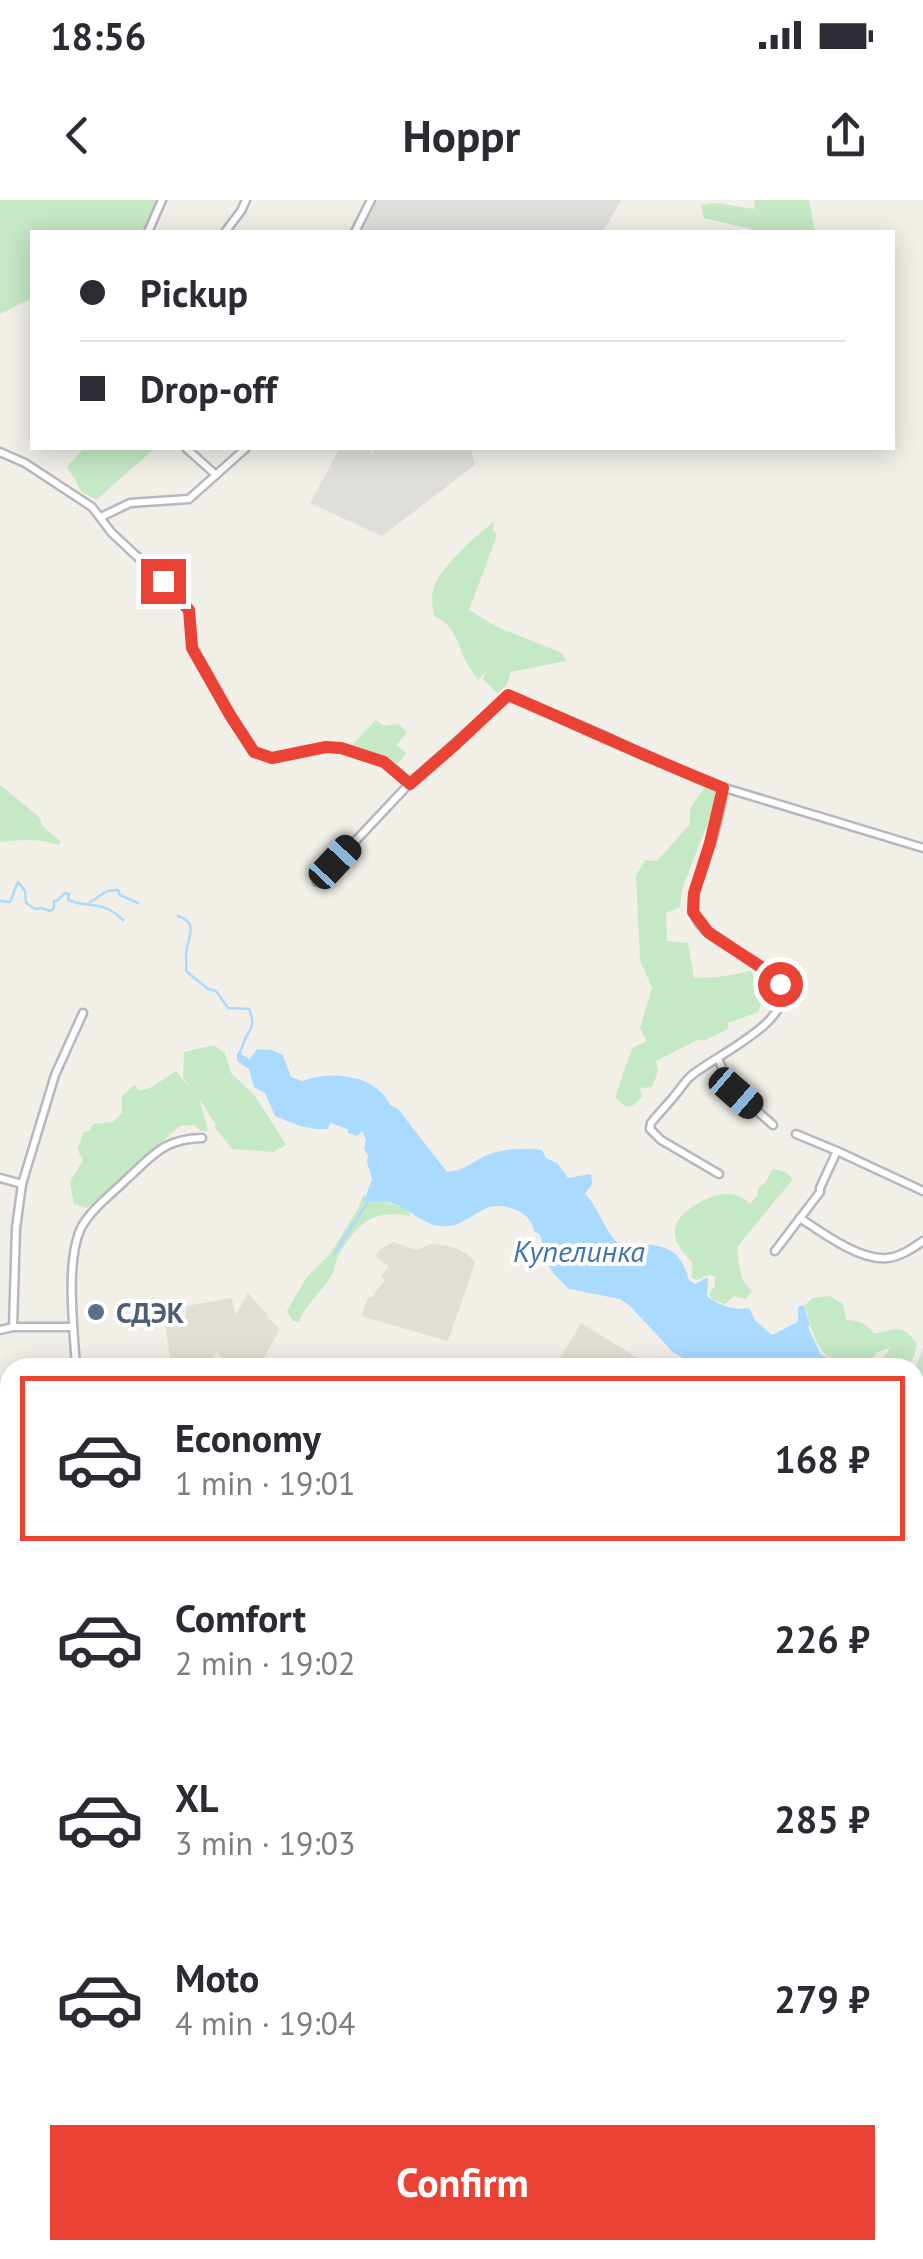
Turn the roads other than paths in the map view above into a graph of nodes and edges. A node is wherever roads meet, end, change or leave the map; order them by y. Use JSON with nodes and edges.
{"nodes":[{"id":1,"x":162,"y":200,"type":"edge"},
{"id":2,"x":246,"y":200,"type":"edge"},
{"id":3,"x":371,"y":200,"type":"edge"},
{"id":4,"x":149,"y":230,"type":"edge"},
{"id":5,"x":227,"y":230,"type":"edge"},
{"id":6,"x":356,"y":230,"type":"edge"},
{"id":7,"x":188,"y":450,"type":"edge"},
{"id":8,"x":244,"y":450,"type":"edge"},
{"id":9,"x":0,"y":452,"type":"edge"},
{"id":10,"x":216,"y":475,"type":"junction"},
{"id":11,"x":101,"y":517,"type":"junction"},
{"id":12,"x":410,"y":784,"type":"junction"},
{"id":13,"x":723,"y":788,"type":"junction"},
{"id":14,"x":923,"y":848,"type":"edge"},
{"id":15,"x":317,"y":882,"type":"dead end"},
{"id":16,"x":82,"y":1013,"type":"dead end"},
{"id":17,"x":718,"y":1060,"type":"junction"},
{"id":18,"x":774,"y":1125,"type":"dead end"},
{"id":19,"x":796,"y":1134,"type":"dead end"},
{"id":20,"x":202,"y":1138,"type":"dead end"},
{"id":21,"x":837,"y":1152,"type":"junction"},
{"id":22,"x":719,"y":1174,"type":"dead end"},
{"id":23,"x":0,"y":1178,"type":"edge"},
{"id":24,"x":22,"y":1184,"type":"junction"},
{"id":25,"x":923,"y":1190,"type":"edge"},
{"id":26,"x":800,"y":1218,"type":"junction"},
{"id":27,"x":923,"y":1240,"type":"edge"},
{"id":28,"x":774,"y":1251,"type":"dead end"},
{"id":29,"x":13,"y":1326,"type":"junction"},
{"id":30,"x":74,"y":1327,"type":"junction"},
{"id":31,"x":0,"y":1330,"type":"edge"},
{"id":32,"x":76,"y":1358,"type":"edge"}],
"edges":[{"from":1,"to":4,"type":"street"},
{"from":2,"to":5,"type":"street"},
{"from":3,"to":6,"type":"street"},
{"from":7,"to":10,"type":"street"},
{"from":8,"to":10,"type":"street"},
{"from":9,"to":11,"type":"street"},
{"from":10,"to":11,"type":"street"},
{"from":11,"to":12,"type":"street"},
{"from":12,"to":13,"type":"street"},
{"from":12,"to":15,"type":"street"},
{"from":13,"to":14,"type":"street"},
{"from":13,"to":17,"type":"street"},
{"from":16,"to":24,"type":"street"},
{"from":17,"to":18,"type":"street"},
{"from":17,"to":22,"type":"street"},
{"from":19,"to":21,"type":"street"},
{"from":20,"to":30,"type":"street"},
{"from":21,"to":25,"type":"street"},
{"from":21,"to":26,"type":"street"},
{"from":23,"to":24,"type":"street"},
{"from":24,"to":29,"type":"street"},
{"from":26,"to":27,"type":"street"},
{"from":26,"to":28,"type":"street"},
{"from":29,"to":30,"type":"street"},
{"from":29,"to":31,"type":"street"},
{"from":30,"to":32,"type":"street"}]}
